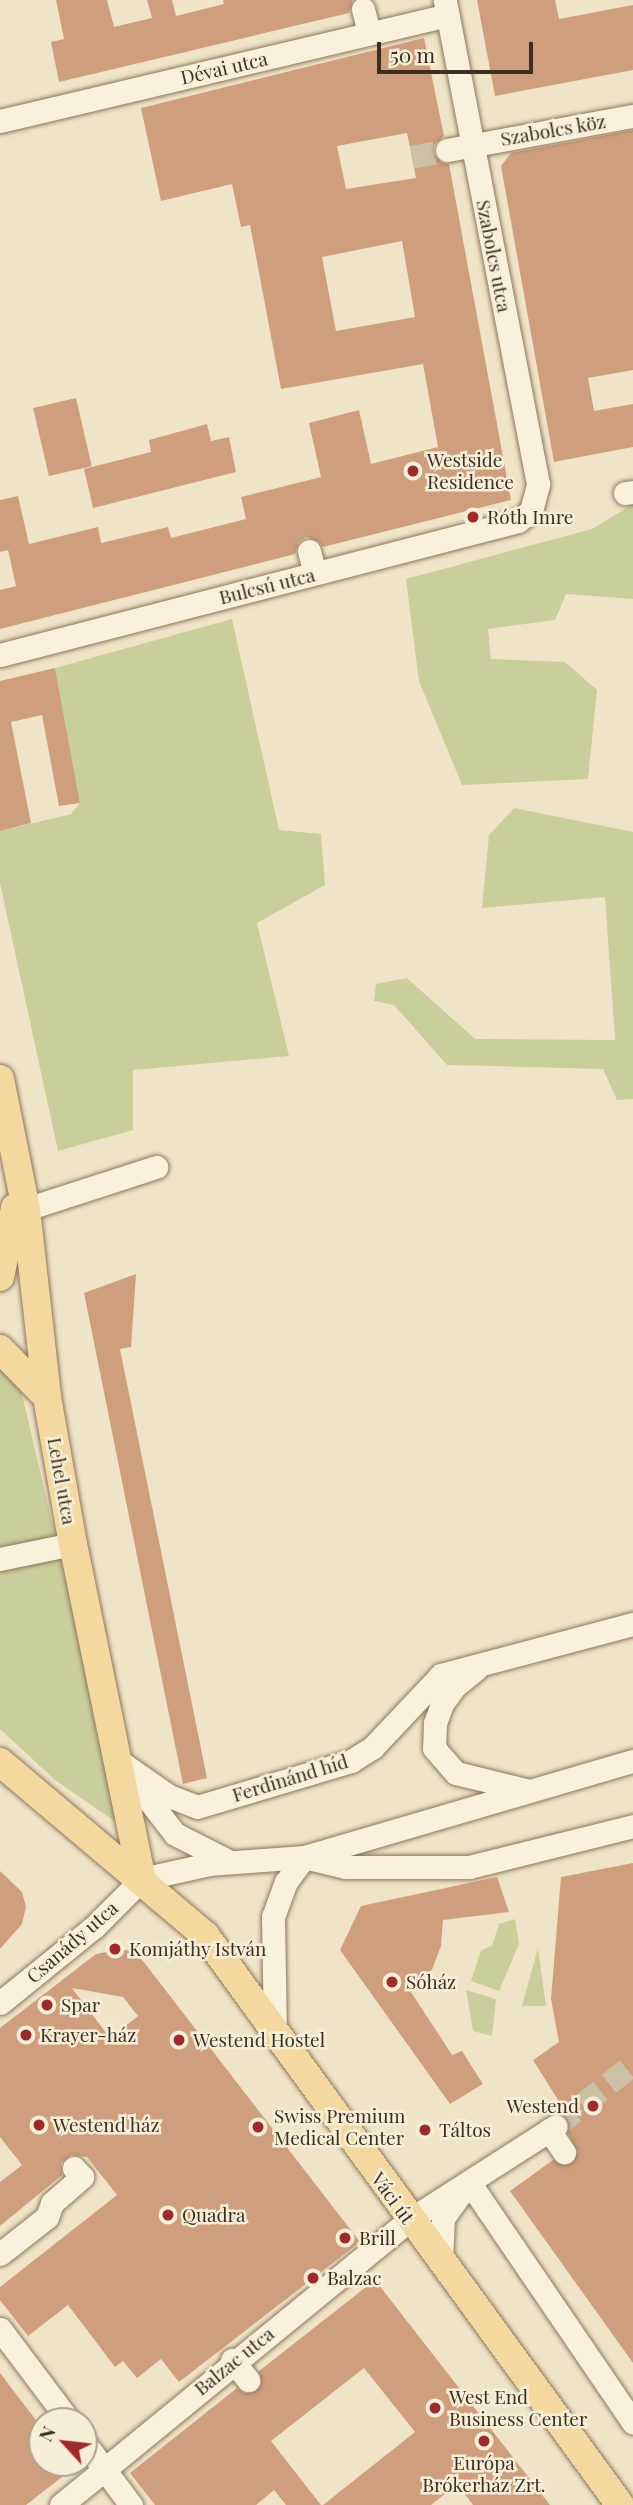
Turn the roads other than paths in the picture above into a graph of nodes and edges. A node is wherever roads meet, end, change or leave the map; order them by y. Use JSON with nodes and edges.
{"nodes":[{"id":1,"x":446,"y":8,"type":"edge"},
{"id":2,"x":363,"y":9,"type":"dead end"},
{"id":3,"x":369,"y":33,"type":"junction"},
{"id":4,"x":633,"y":116,"type":"edge"},
{"id":5,"x":0,"y":121,"type":"edge"},
{"id":6,"x":472,"y":145,"type":"junction"},
{"id":7,"x":447,"y":150,"type":"tunnel mouth"},
{"id":8,"x":531,"y":511,"type":"joint"},
{"id":9,"x":309,"y":551,"type":"dead end"},
{"id":10,"x":315,"y":573,"type":"junction"},
{"id":11,"x":0,"y":654,"type":"edge"},
{"id":12,"x":0,"y":1079,"type":"edge"},
{"id":13,"x":18,"y":1166,"type":"junction"},
{"id":14,"x":156,"y":1167,"type":"dead end"},
{"id":15,"x":26,"y":1209,"type":"junction"},
{"id":16,"x":0,"y":1277,"type":"edge"},
{"id":17,"x":0,"y":1349,"type":"edge"},
{"id":18,"x":47,"y":1397,"type":"junction"},
{"id":19,"x":73,"y":1544,"type":"junction"},
{"id":20,"x":0,"y":1559,"type":"edge"},
{"id":21,"x":633,"y":1624,"type":"edge"},
{"id":22,"x":476,"y":1669,"type":"junction"},
{"id":23,"x":633,"y":1761,"type":"edge"},
{"id":24,"x":0,"y":1762,"type":"edge"},
{"id":25,"x":120,"y":1762,"type":"junction"},
{"id":26,"x":529,"y":1791,"type":"junction"},
{"id":27,"x":633,"y":1826,"type":"edge"},
{"id":28,"x":304,"y":1857,"type":"junction"},
{"id":29,"x":233,"y":1863,"type":"junction"},
{"id":30,"x":142,"y":1879,"type":"junction"},
{"id":31,"x":0,"y":2003,"type":"edge"},
{"id":32,"x":275,"y":2033,"type":"junction"},
{"id":33,"x":564,"y":2152,"type":"dead end"},
{"id":34,"x":74,"y":2168,"type":"dead end"},
{"id":35,"x":469,"y":2182,"type":"junction"},
{"id":36,"x":409,"y":2220,"type":"junction"},
{"id":37,"x":0,"y":2254,"type":"edge"},
{"id":38,"x":441,"y":2262,"type":"junction"},
{"id":39,"x":0,"y":2329,"type":"edge"},
{"id":40,"x":232,"y":2360,"type":"junction"},
{"id":41,"x":248,"y":2380,"type":"dead end"},
{"id":42,"x":58,"y":2407,"type":"edge"},
{"id":43,"x":633,"y":2422,"type":"edge"},
{"id":44,"x":98,"y":2460,"type":"edge"},
{"id":45,"x":106,"y":2471,"type":"junction"},
{"id":46,"x":61,"y":2505,"type":"edge"},
{"id":47,"x":131,"y":2505,"type":"edge"},
{"id":48,"x":620,"y":2505,"type":"edge"}],
"edges":[{"from":1,"to":3,"type":"street","name":"Dévai utca"},
{"from":1,"to":6,"type":"street","name":"Szabolcs utca"},
{"from":2,"to":3,"type":"street"},
{"from":3,"to":5,"type":"street","name":"Dévai utca"},
{"from":4,"to":6,"type":"street","name":"Szabolcs köz"},
{"from":6,"to":7,"type":"street","name":"Szabolcs köz"},
{"from":6,"to":8,"type":"street","name":"Szabolcs utca"},
{"from":8,"to":10,"type":"street","name":"Bulcsú utca"},
{"from":9,"to":10,"type":"street"},
{"from":10,"to":11,"type":"street","name":"Bulcsú utca"},
{"from":12,"to":13,"type":"main road","name":"Lehel utca"},
{"from":13,"to":15,"type":"main road","name":"Lehel utca"},
{"from":13,"to":16,"type":"main road"},
{"from":14,"to":15,"type":"street"},
{"from":15,"to":18,"type":"main road","name":"Lehel utca"},
{"from":17,"to":18,"type":"main road"},
{"from":18,"to":19,"type":"main road","name":"Lehel utca"},
{"from":19,"to":20,"type":"street"},
{"from":19,"to":25,"type":"main road","name":"Lehel utca"},
{"from":21,"to":22,"type":"street","name":"Ferdinánd híd"},
{"from":22,"to":25,"type":"street","name":"Ferdinánd híd"},
{"from":22,"to":26,"type":"street"},
{"from":23,"to":26,"type":"street"},
{"from":24,"to":30,"type":"main road","name":"Váci út"},
{"from":25,"to":29,"type":"street"},
{"from":25,"to":30,"type":"main road","name":"Lehel utca"},
{"from":26,"to":28,"type":"street"},
{"from":27,"to":28,"type":"street"},
{"from":28,"to":29,"type":"street"},
{"from":28,"to":32,"type":"street"},
{"from":29,"to":30,"type":"street"},
{"from":30,"to":31,"type":"street","name":"Csanády utca"},
{"from":30,"to":32,"type":"main road","name":"Váci út"},
{"from":32,"to":36,"type":"main road","name":"Váci út"},
{"from":33,"to":35,"type":"street","name":"Balzac utca"},
{"from":34,"to":37,"type":"street"},
{"from":35,"to":36,"type":"street","name":"Balzac utca"},
{"from":35,"to":38,"type":"street"},
{"from":35,"to":43,"type":"street"},
{"from":36,"to":38,"type":"main road","name":"Váci út"},
{"from":36,"to":40,"type":"street","name":"Balzac utca"},
{"from":38,"to":48,"type":"main road","name":"Váci út"},
{"from":39,"to":42,"type":"street"},
{"from":40,"to":41,"type":"street"},
{"from":40,"to":45,"type":"street","name":"Balzac utca"},
{"from":44,"to":45,"type":"street"},
{"from":45,"to":46,"type":"street","name":"Balzac utca"},
{"from":45,"to":47,"type":"street"}]}
